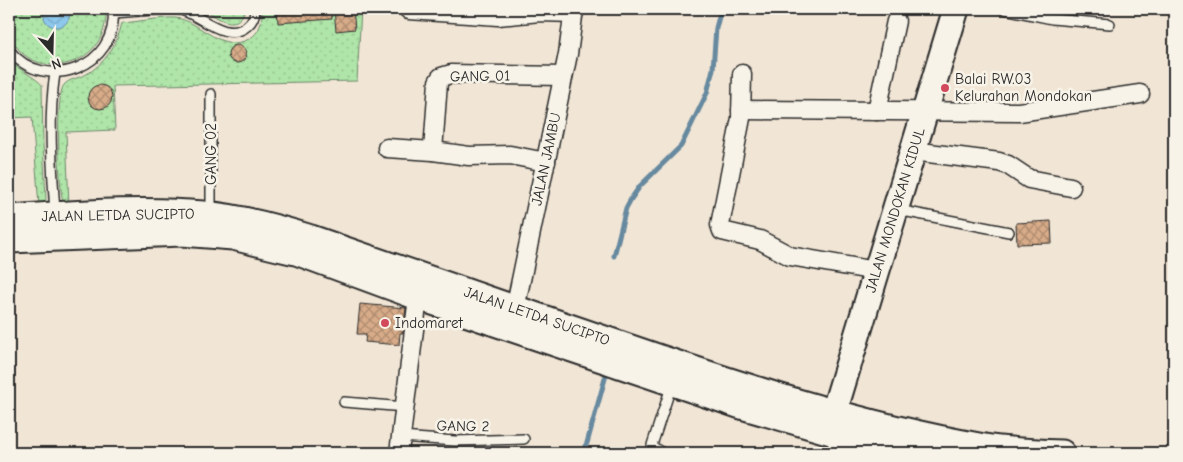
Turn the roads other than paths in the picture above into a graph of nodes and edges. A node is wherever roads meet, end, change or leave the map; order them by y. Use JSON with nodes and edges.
{"nodes":[{"id":1,"x":165,"y":9,"type":"edge"},
{"id":2,"x":178,"y":9,"type":"edge"},
{"id":3,"x":255,"y":9,"type":"edge"},
{"id":4,"x":956,"y":9,"type":"edge"},
{"id":5,"x":1004,"y":9,"type":"edge"},
{"id":6,"x":409,"y":10,"type":"dead end"},
{"id":7,"x":113,"y":11,"type":"edge"},
{"id":8,"x":574,"y":11,"type":"edge"},
{"id":9,"x":896,"y":21,"type":"dead end"},
{"id":10,"x":1110,"y":24,"type":"dead end"},
{"id":11,"x":9,"y":50,"type":"edge"},
{"id":12,"x":55,"y":73,"type":"junction"},
{"id":13,"x":742,"y":74,"type":"dead end"},
{"id":14,"x":563,"y":76,"type":"junction"},
{"id":15,"x":211,"y":94,"type":"dead end"},
{"id":16,"x":1140,"y":94,"type":"dead end"},
{"id":17,"x":741,"y":110,"type":"junction"},
{"id":18,"x":877,"y":111,"type":"junction"},
{"id":19,"x":924,"y":112,"type":"junction"},
{"id":20,"x":387,"y":148,"type":"dead end"},
{"id":21,"x":433,"y":151,"type":"junction"},
{"id":22,"x":913,"y":151,"type":"junction"},
{"id":23,"x":546,"y":162,"type":"junction"},
{"id":24,"x":1071,"y":187,"type":"dead end"},
{"id":25,"x":895,"y":209,"type":"junction"},
{"id":26,"x":211,"y":214,"type":"junction"},
{"id":27,"x":9,"y":218,"type":"edge"},
{"id":28,"x":56,"y":227,"type":"junction"},
{"id":29,"x":1008,"y":232,"type":"dead end"},
{"id":30,"x":9,"y":240,"type":"edge"},
{"id":31,"x":876,"y":271,"type":"junction"},
{"id":32,"x":411,"y":287,"type":"junction"},
{"id":33,"x":515,"y":309,"type":"junction"},
{"id":34,"x":663,"y":374,"type":"junction"},
{"id":35,"x":344,"y":402,"type":"dead end"},
{"id":36,"x":405,"y":407,"type":"junction"},
{"id":37,"x":837,"y":433,"type":"edge"},
{"id":38,"x":524,"y":439,"type":"dead end"},
{"id":39,"x":400,"y":445,"type":"edge"},
{"id":40,"x":972,"y":449,"type":"edge"},
{"id":41,"x":660,"y":453,"type":"edge"},
{"id":42,"x":918,"y":453,"type":"edge"},
{"id":43,"x":1062,"y":453,"type":"edge"}],
"edges":[{"from":1,"to":7,"type":"lane"},
{"from":2,"to":3,"type":"lane"},
{"from":4,"to":19,"type":"main road","name":"JALAN MONDOKAN KIDUL"},
{"from":5,"to":10,"type":"lane"},
{"from":6,"to":8,"type":"street"},
{"from":7,"to":12,"type":"lane"},
{"from":8,"to":14,"type":"street","name":"JALAN JAMBU"},
{"from":9,"to":18,"type":"street"},
{"from":11,"to":12,"type":"lane"},
{"from":12,"to":28,"type":"lane"},
{"from":13,"to":17,"type":"street"},
{"from":14,"to":21,"type":"street","name":"GANG 01"},
{"from":14,"to":23,"type":"street","name":"JALAN JAMBU"},
{"from":15,"to":26,"type":"lane","name":"GANG 02"},
{"from":16,"to":19,"type":"street"},
{"from":17,"to":18,"type":"street"},
{"from":17,"to":31,"type":"street"},
{"from":18,"to":19,"type":"street"},
{"from":19,"to":22,"type":"main road","name":"JALAN MONDOKAN KIDUL"},
{"from":20,"to":21,"type":"street"},
{"from":21,"to":23,"type":"street"},
{"from":22,"to":24,"type":"street"},
{"from":22,"to":25,"type":"main road","name":"JALAN MONDOKAN KIDUL"},
{"from":23,"to":33,"type":"street","name":"JALAN JAMBU"},
{"from":25,"to":29,"type":"lane"},
{"from":25,"to":31,"type":"main road","name":"JALAN MONDOKAN KIDUL"},
{"from":26,"to":28,"type":"main road","name":"JALAN LETDA SUCIPTO"},
{"from":26,"to":32,"type":"main road","name":"JALAN LETDA SUCIPTO"},
{"from":27,"to":28,"type":"main road","name":"JALAN LETDA SUCIPTO"},
{"from":28,"to":30,"type":"main road","name":"JALAN LETDA SUCIPTO"},
{"from":28,"to":32,"type":"main road","name":"JALAN LETDA SUCIPTO"},
{"from":31,"to":37,"type":"main road","name":"JALAN MONDOKAN KIDUL"},
{"from":32,"to":33,"type":"main road","name":"JALAN LETDA SUCIPTO"},
{"from":32,"to":34,"type":"main road","name":"JALAN LETDA SUCIPTO"},
{"from":32,"to":36,"type":"street"},
{"from":33,"to":34,"type":"main road","name":"JALAN LETDA SUCIPTO"},
{"from":34,"to":37,"type":"main road","name":"JALAN LETDA SUCIPTO"},
{"from":34,"to":41,"type":"lane"},
{"from":35,"to":36,"type":"lane"},
{"from":36,"to":39,"type":"street"},
{"from":37,"to":40,"type":"main road","name":"JALAN LETDA SUCIPTO"},
{"from":37,"to":42,"type":"main road","name":"JALAN LETDA SUCIPTO"},
{"from":38,"to":39,"type":"lane","name":"GANG 2"},
{"from":40,"to":43,"type":"main road","name":"JALAN LETDA SUCIPTO"}]}
